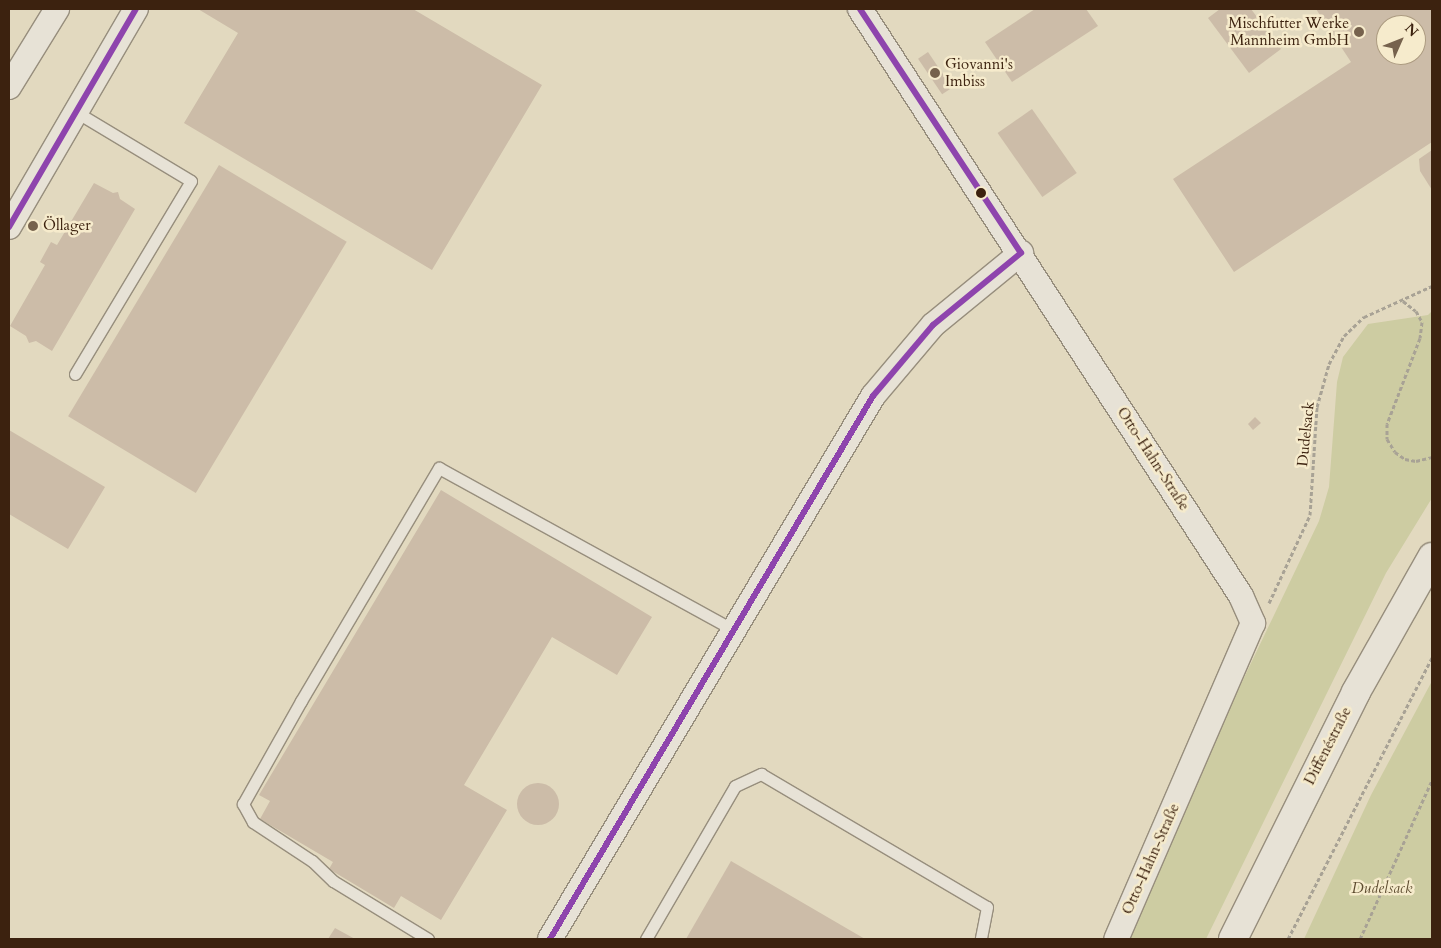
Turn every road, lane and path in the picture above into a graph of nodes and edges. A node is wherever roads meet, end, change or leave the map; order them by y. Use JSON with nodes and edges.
{"nodes":[{"id":1,"x":57,"y":9,"type":"edge"},
{"id":2,"x":136,"y":9,"type":"edge"},
{"id":3,"x":860,"y":9,"type":"edge"},
{"id":4,"x":9,"y":87,"type":"edge"},
{"id":5,"x":76,"y":112,"type":"junction"},
{"id":6,"x":9,"y":226,"type":"edge"},
{"id":7,"x":1021,"y":254,"type":"junction"},
{"id":8,"x":1432,"y":286,"type":"edge"},
{"id":9,"x":1403,"y":301,"type":"junction"},
{"id":10,"x":75,"y":374,"type":"dead end"},
{"id":11,"x":1432,"y":457,"type":"edge"},
{"id":12,"x":1432,"y":557,"type":"edge"},
{"id":13,"x":1253,"y":623,"type":"junction"},
{"id":14,"x":734,"y":630,"type":"junction"},
{"id":15,"x":1432,"y":658,"type":"edge"},
{"id":16,"x":1432,"y":780,"type":"edge"},
{"id":17,"x":428,"y":939,"type":"edge"},
{"id":18,"x":550,"y":939,"type":"edge"},
{"id":19,"x":646,"y":939,"type":"edge"},
{"id":20,"x":981,"y":939,"type":"edge"},
{"id":21,"x":1116,"y":939,"type":"edge"},
{"id":22,"x":1233,"y":939,"type":"edge"},
{"id":23,"x":1288,"y":939,"type":"edge"},
{"id":24,"x":1360,"y":939,"type":"edge"}],
"edges":[{"from":1,"to":4,"type":"street"},
{"from":2,"to":5,"type":"street"},
{"from":3,"to":7,"type":"street","name":"Otto-Hahn-Straße"},
{"from":5,"to":6,"type":"street"},
{"from":5,"to":10,"type":"lane"},
{"from":7,"to":13,"type":"street","name":"Otto-Hahn-Straße"},
{"from":7,"to":14,"type":"street"},
{"from":8,"to":9,"type":"path","name":"Dudelsack"},
{"from":9,"to":11,"type":"path"},
{"from":9,"to":13,"type":"path","name":"Dudelsack"},
{"from":12,"to":22,"type":"main road","name":"Diffenéstraße"},
{"from":13,"to":21,"type":"street","name":"Otto-Hahn-Straße"},
{"from":14,"to":17,"type":"lane"},
{"from":14,"to":18,"type":"street"},
{"from":15,"to":23,"type":"path"},
{"from":16,"to":24,"type":"path"},
{"from":19,"to":20,"type":"lane"}]}
